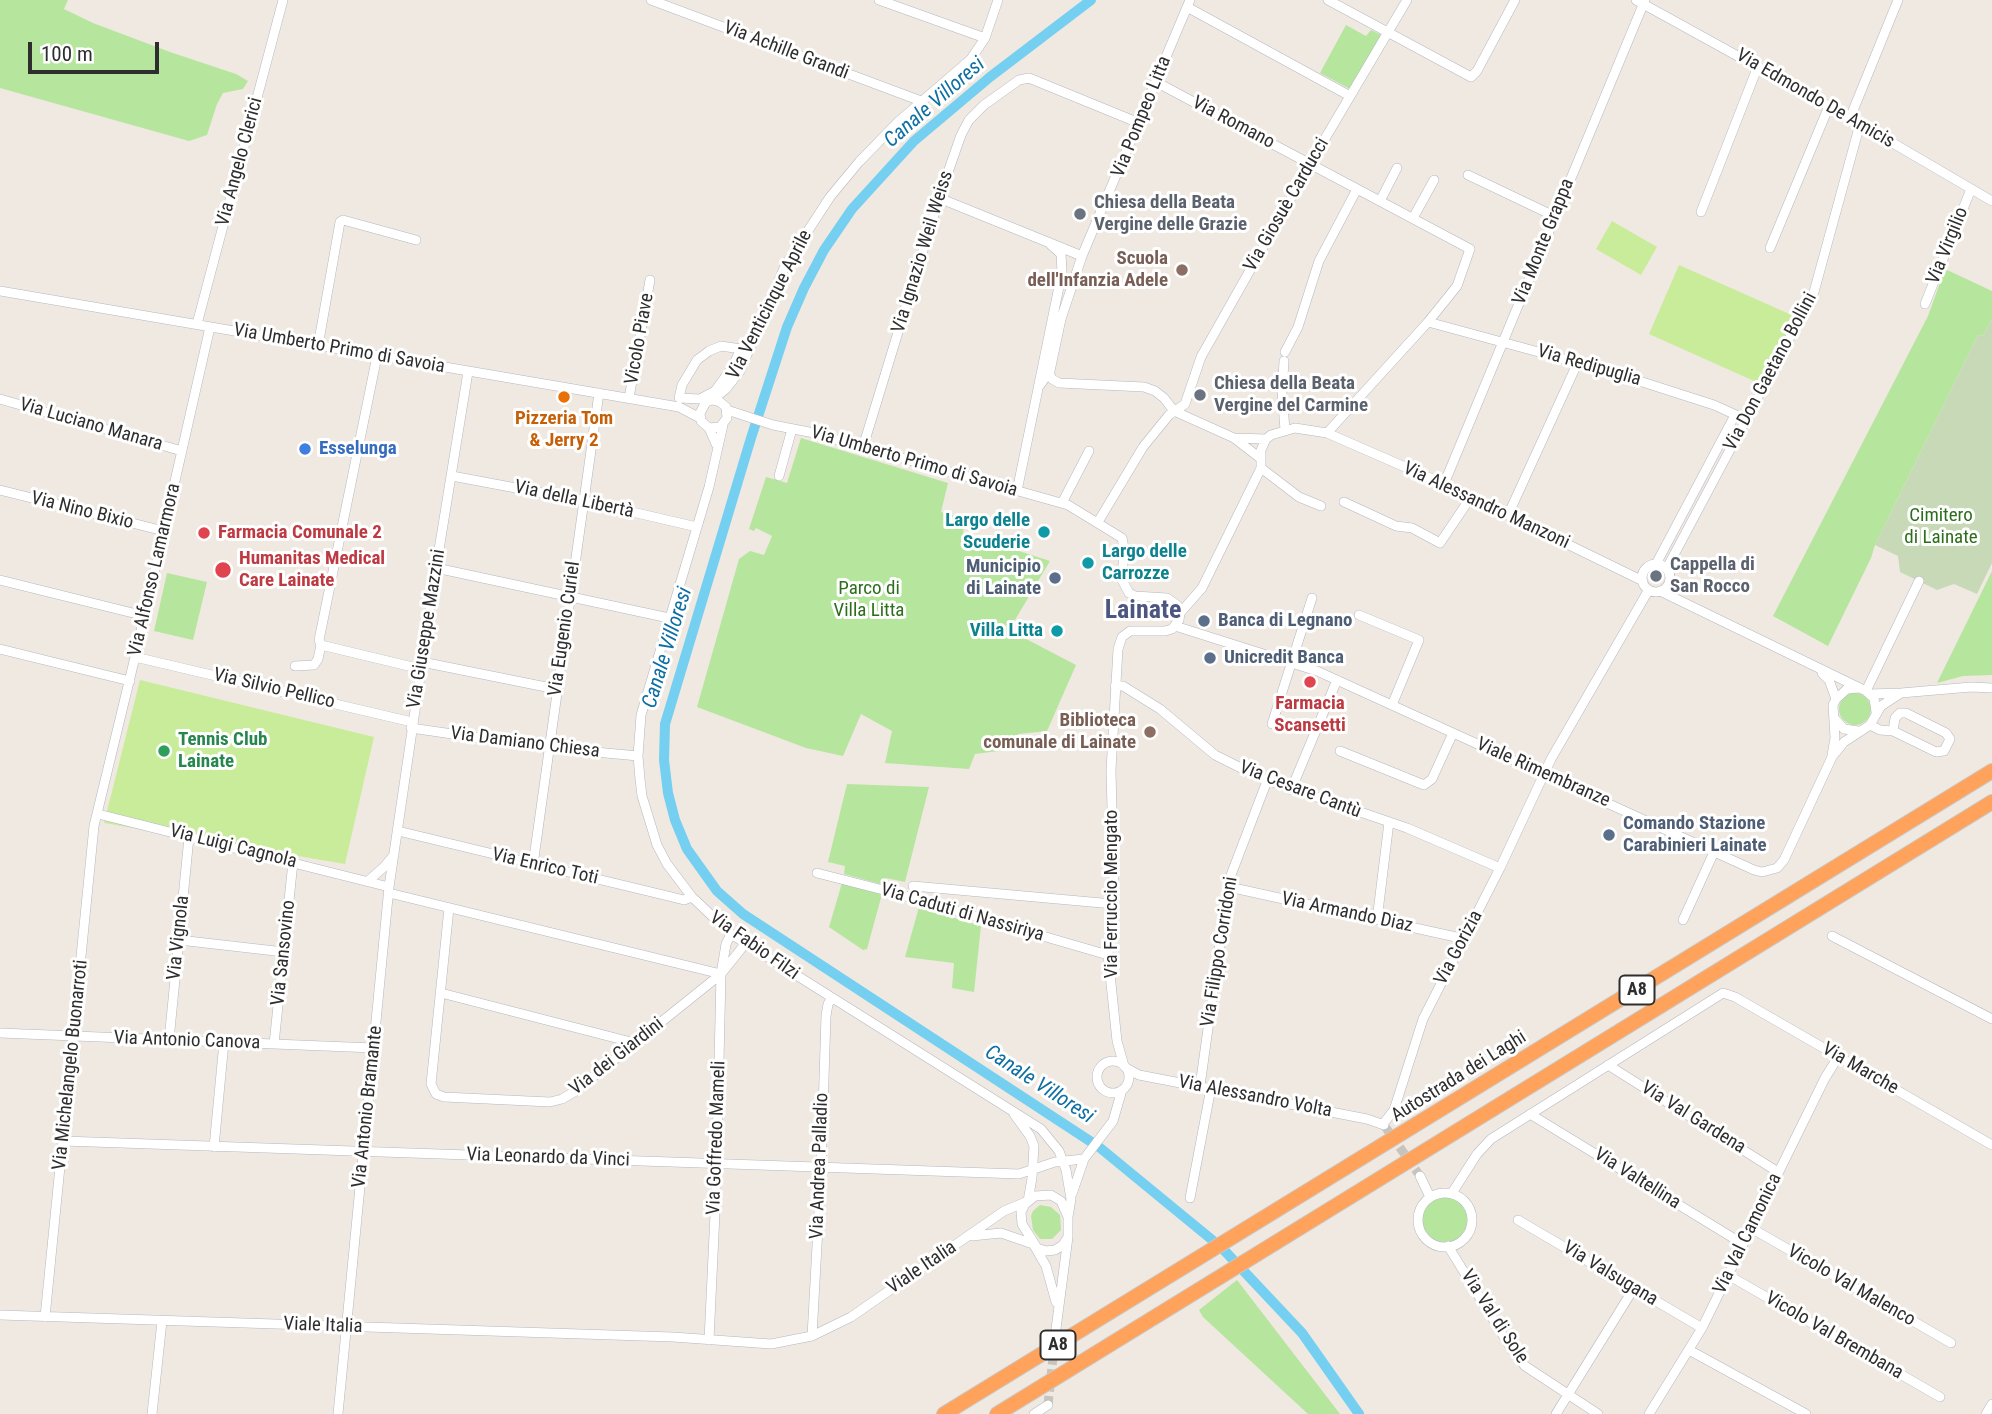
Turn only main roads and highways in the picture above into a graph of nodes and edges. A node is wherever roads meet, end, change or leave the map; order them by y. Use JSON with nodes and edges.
{"nodes":[{"id":1,"x":1992,"y":771,"type":"edge"},
{"id":2,"x":1992,"y":802,"type":"edge"},
{"id":3,"x":944,"y":1414,"type":"edge"},
{"id":4,"x":997,"y":1414,"type":"edge"}],
"edges":[{"from":1,"to":3,"type":"highway","name":"Autostrada dei Laghi","number":"A8"},
{"from":2,"to":4,"type":"highway","number":"A8"}]}
